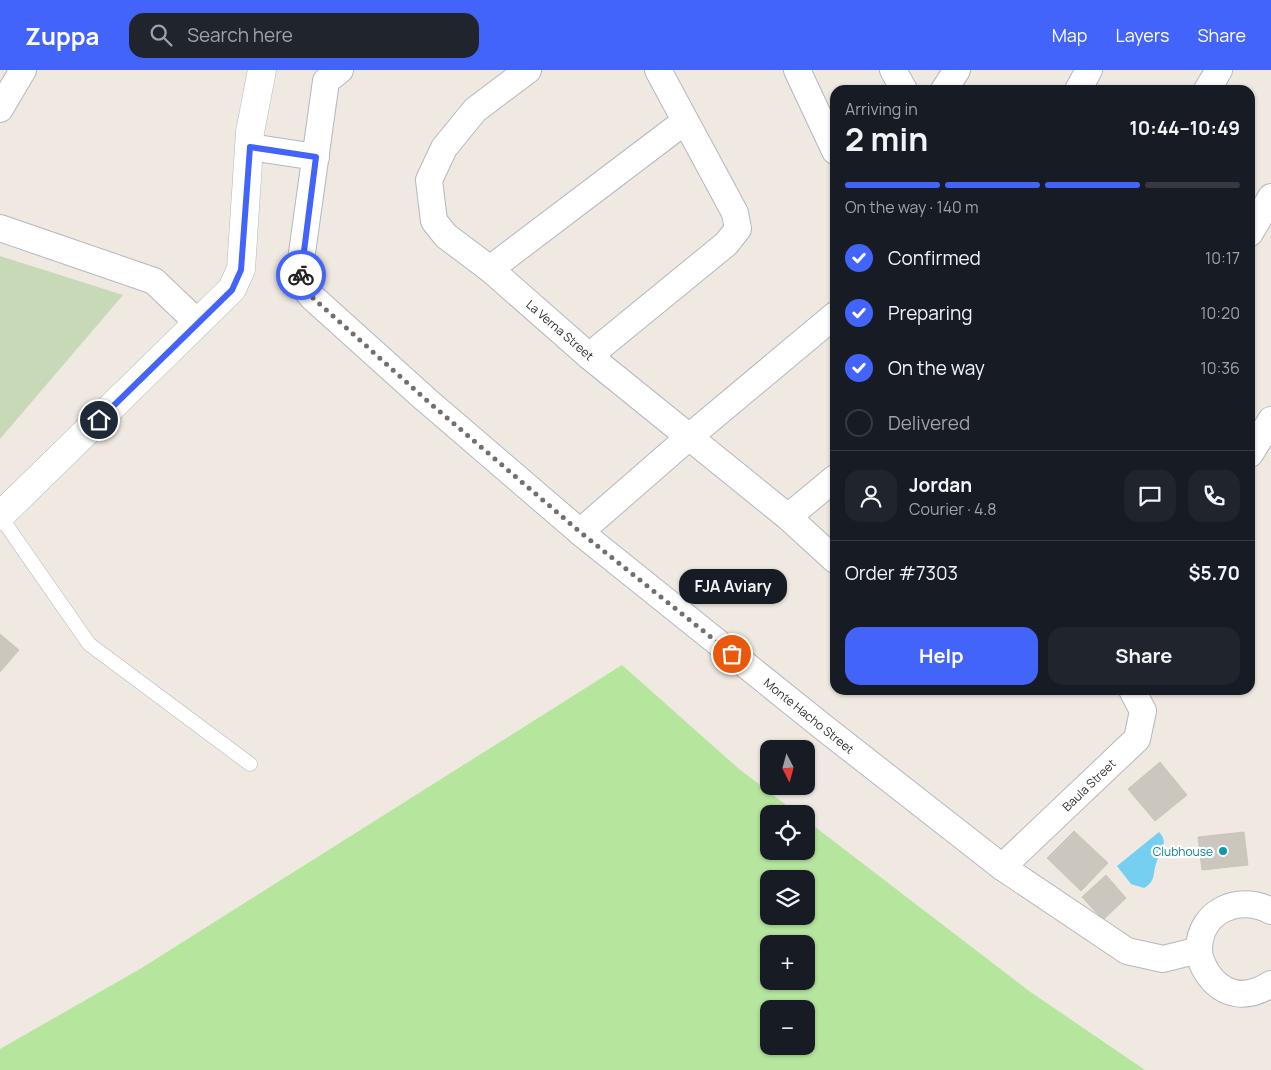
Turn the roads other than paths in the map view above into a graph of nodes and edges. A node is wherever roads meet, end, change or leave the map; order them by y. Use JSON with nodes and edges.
{"nodes":[{"id":1,"x":23,"y":70,"type":"edge"},
{"id":2,"x":262,"y":70,"type":"edge"},
{"id":3,"x":340,"y":70,"type":"edge"},
{"id":4,"x":528,"y":70,"type":"edge"},
{"id":5,"x":658,"y":70,"type":"edge"},
{"id":6,"x":797,"y":70,"type":"edge"},
{"id":7,"x":893,"y":70,"type":"edge"},
{"id":8,"x":957,"y":70,"type":"edge"},
{"id":9,"x":1089,"y":70,"type":"edge"},
{"id":10,"x":1219,"y":70,"type":"edge"},
{"id":11,"x":901,"y":85,"type":"edge"},
{"id":12,"x":947,"y":85,"type":"edge"},
{"id":13,"x":1081,"y":85,"type":"edge"},
{"id":14,"x":1210,"y":85,"type":"edge"},
{"id":15,"x":0,"y":109,"type":"edge"},
{"id":16,"x":684,"y":122,"type":"junction"},
{"id":17,"x":830,"y":140,"type":"edge"},
{"id":18,"x":250,"y":147,"type":"junction"},
{"id":19,"x":316,"y":157,"type":"junction"},
{"id":20,"x":1271,"y":197,"type":"edge"},
{"id":21,"x":1255,"y":224,"type":"edge"},
{"id":22,"x":0,"y":228,"type":"edge"},
{"id":23,"x":490,"y":269,"type":"junction"},
{"id":24,"x":830,"y":319,"type":"edge"},
{"id":25,"x":198,"y":322,"type":"junction"},
{"id":26,"x":589,"y":356,"type":"junction"},
{"id":27,"x":1271,"y":420,"type":"edge"},
{"id":28,"x":689,"y":437,"type":"junction"},
{"id":29,"x":1255,"y":446,"type":"edge"},
{"id":30,"x":830,"y":482,"type":"edge"},
{"id":31,"x":0,"y":516,"type":"edge"},
{"id":32,"x":788,"y":517,"type":"junction"},
{"id":33,"x":580,"y":532,"type":"junction"},
{"id":34,"x":830,"y":555,"type":"edge"},
{"id":35,"x":1135,"y":695,"type":"edge"},
{"id":36,"x":250,"y":764,"type":"dead end"},
{"id":37,"x":1002,"y":867,"type":"junction"},
{"id":38,"x":1271,"y":911,"type":"edge"},
{"id":39,"x":1199,"y":950,"type":"junction"},
{"id":40,"x":1271,"y":984,"type":"edge"}],
"edges":[{"from":1,"to":15,"type":"street"},
{"from":2,"to":18,"type":"main road"},
{"from":3,"to":19,"type":"street","name":"Monte Hacho Street"},
{"from":4,"to":23,"type":"street","name":"La Verna Street"},
{"from":5,"to":16,"type":"street"},
{"from":6,"to":17,"type":"street"},
{"from":7,"to":11,"type":"street"},
{"from":8,"to":12,"type":"street"},
{"from":9,"to":13,"type":"street"},
{"from":10,"to":14,"type":"street"},
{"from":16,"to":23,"type":"street"},
{"from":16,"to":26,"type":"street"},
{"from":18,"to":19,"type":"street"},
{"from":18,"to":25,"type":"main road"},
{"from":19,"to":33,"type":"street","name":"Monte Hacho Street"},
{"from":20,"to":21,"type":"street"},
{"from":22,"to":25,"type":"street"},
{"from":23,"to":26,"type":"street","name":"La Verna Street"},
{"from":24,"to":28,"type":"street"},
{"from":25,"to":31,"type":"main road"},
{"from":26,"to":28,"type":"street","name":"La Verna Street"},
{"from":27,"to":29,"type":"street"},
{"from":28,"to":32,"type":"street","name":"La Verna Street"},
{"from":28,"to":33,"type":"street"},
{"from":30,"to":32,"type":"street"},
{"from":31,"to":36,"type":"lane"},
{"from":32,"to":34,"type":"street","name":"La Verna Street"},
{"from":33,"to":37,"type":"street","name":"Monte Hacho Street"},
{"from":35,"to":37,"type":"street","name":"Baula Street"},
{"from":37,"to":39,"type":"street","name":"Monte Hacho Street"},
{"from":38,"to":39,"type":"street"},
{"from":39,"to":40,"type":"street"}]}
